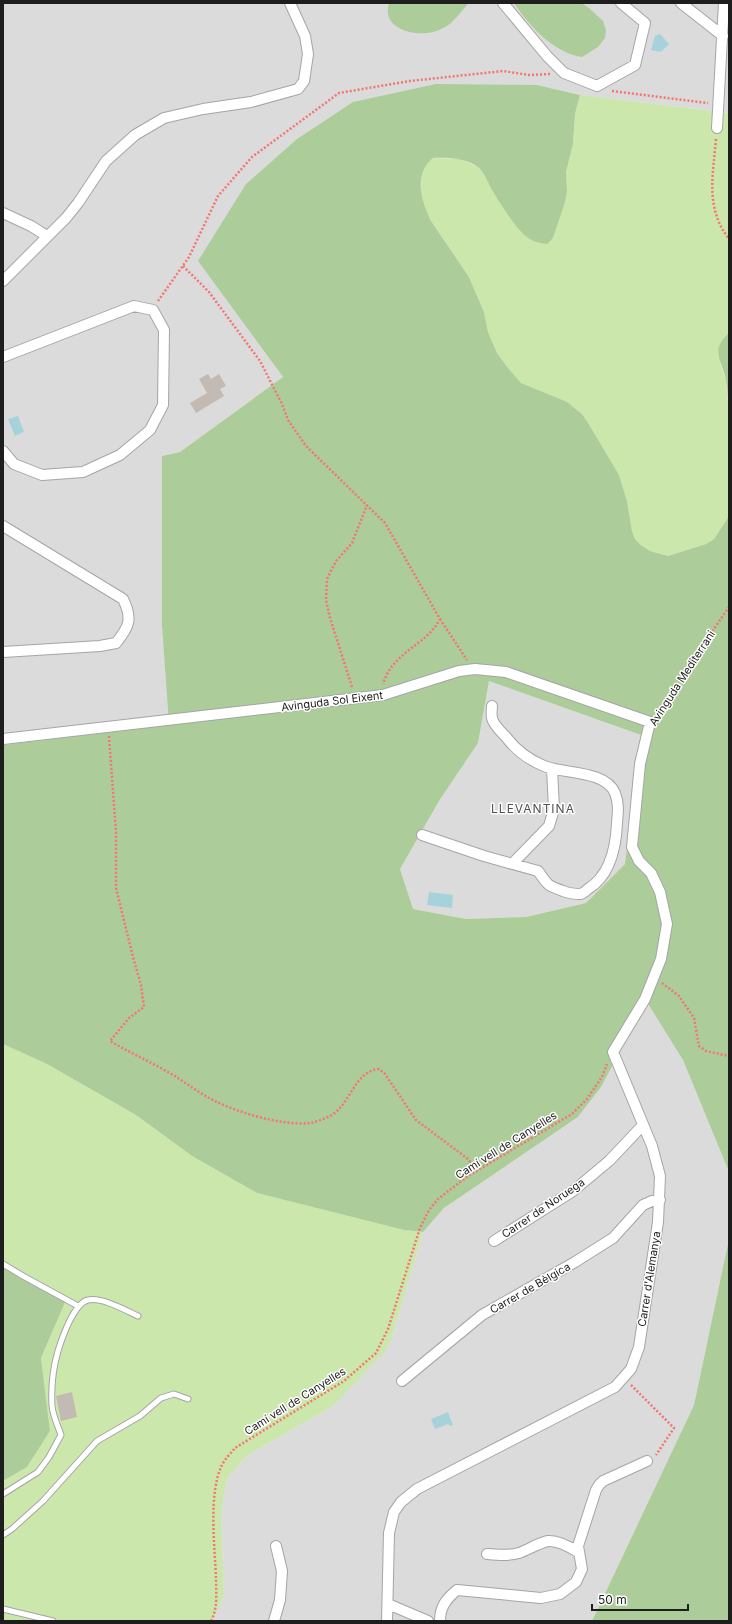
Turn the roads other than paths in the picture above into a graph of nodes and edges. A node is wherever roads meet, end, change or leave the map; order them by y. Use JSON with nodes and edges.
{"nodes":[{"id":1,"x":290,"y":3,"type":"edge"},
{"id":2,"x":503,"y":3,"type":"edge"},
{"id":3,"x":621,"y":3,"type":"edge"},
{"id":4,"x":681,"y":3,"type":"edge"},
{"id":5,"x":724,"y":3,"type":"edge"},
{"id":6,"x":723,"y":36,"type":"junction"},
{"id":7,"x":717,"y":128,"type":"road end"},
{"id":8,"x":3,"y":213,"type":"edge"},
{"id":9,"x":47,"y":236,"type":"junction"},
{"id":10,"x":3,"y":281,"type":"edge"},
{"id":11,"x":3,"y":357,"type":"edge"},
{"id":12,"x":3,"y":451,"type":"edge"},
{"id":13,"x":3,"y":526,"type":"edge"},
{"id":14,"x":3,"y":652,"type":"edge"},
{"id":15,"x":492,"y":706,"type":"dead end"},
{"id":16,"x":650,"y":722,"type":"joint"},
{"id":17,"x":3,"y":739,"type":"edge"},
{"id":18,"x":552,"y":769,"type":"junction"},
{"id":19,"x":422,"y":835,"type":"dead end"},
{"id":20,"x":615,"y":847,"type":"junction"},
{"id":21,"x":632,"y":847,"type":"junction"},
{"id":22,"x":512,"y":864,"type":"junction"},
{"id":23,"x":643,"y":1125,"type":"junction"},
{"id":24,"x":660,"y":1200,"type":"junction"},
{"id":25,"x":494,"y":1241,"type":"dead end"},
{"id":26,"x":3,"y":1264,"type":"edge"},
{"id":27,"x":78,"y":1306,"type":"junction"},
{"id":28,"x":138,"y":1316,"type":"dead end"},
{"id":29,"x":402,"y":1381,"type":"dead end"},
{"id":30,"x":188,"y":1399,"type":"dead end"},
{"id":31,"x":647,"y":1461,"type":"road end"},
{"id":32,"x":3,"y":1494,"type":"edge"},
{"id":33,"x":3,"y":1535,"type":"edge"},
{"id":34,"x":276,"y":1546,"type":"dead end"},
{"id":35,"x":578,"y":1552,"type":"junction"},
{"id":36,"x":487,"y":1554,"type":"dead end"},
{"id":37,"x":388,"y":1604,"type":"junction"},
{"id":38,"x":3,"y":1609,"type":"edge"},
{"id":39,"x":53,"y":1621,"type":"edge"},
{"id":40,"x":274,"y":1621,"type":"edge"},
{"id":41,"x":387,"y":1621,"type":"edge"},
{"id":42,"x":428,"y":1621,"type":"edge"},
{"id":43,"x":440,"y":1621,"type":"edge"}],
"edges":[{"from":1,"to":9,"type":"street"},
{"from":2,"to":3,"type":"street"},
{"from":4,"to":6,"type":"street"},
{"from":5,"to":6,"type":"street"},
{"from":6,"to":7,"type":"street"},
{"from":8,"to":9,"type":"street"},
{"from":9,"to":10,"type":"street"},
{"from":11,"to":12,"type":"street"},
{"from":13,"to":14,"type":"street"},
{"from":15,"to":18,"type":"street"},
{"from":16,"to":17,"type":"street","name":"Avinguda Sol Eixent"},
{"from":16,"to":21,"type":"street","name":"Avinguda Mediterrani"},
{"from":18,"to":20,"type":"street"},
{"from":18,"to":22,"type":"street"},
{"from":19,"to":22,"type":"street"},
{"from":20,"to":21,"type":"street"},
{"from":20,"to":22,"type":"street"},
{"from":21,"to":23,"type":"street","name":"Carrer d'Alemanya"},
{"from":23,"to":24,"type":"street","name":"Carrer d'Alemanya"},
{"from":23,"to":25,"type":"street","name":"Carrer de Noruega"},
{"from":24,"to":29,"type":"street","name":"Carrer de Bèlgica"},
{"from":24,"to":37,"type":"street","name":"Carrer d'Alemanya"},
{"from":26,"to":27,"type":"lane"},
{"from":27,"to":28,"type":"lane"},
{"from":27,"to":32,"type":"lane"},
{"from":30,"to":33,"type":"lane"},
{"from":31,"to":35,"type":"street"},
{"from":34,"to":40,"type":"street"},
{"from":35,"to":36,"type":"street"},
{"from":35,"to":43,"type":"street"},
{"from":37,"to":41,"type":"street","name":"Carrer d'Alemanya"},
{"from":37,"to":42,"type":"street"},
{"from":38,"to":39,"type":"lane"}]}
